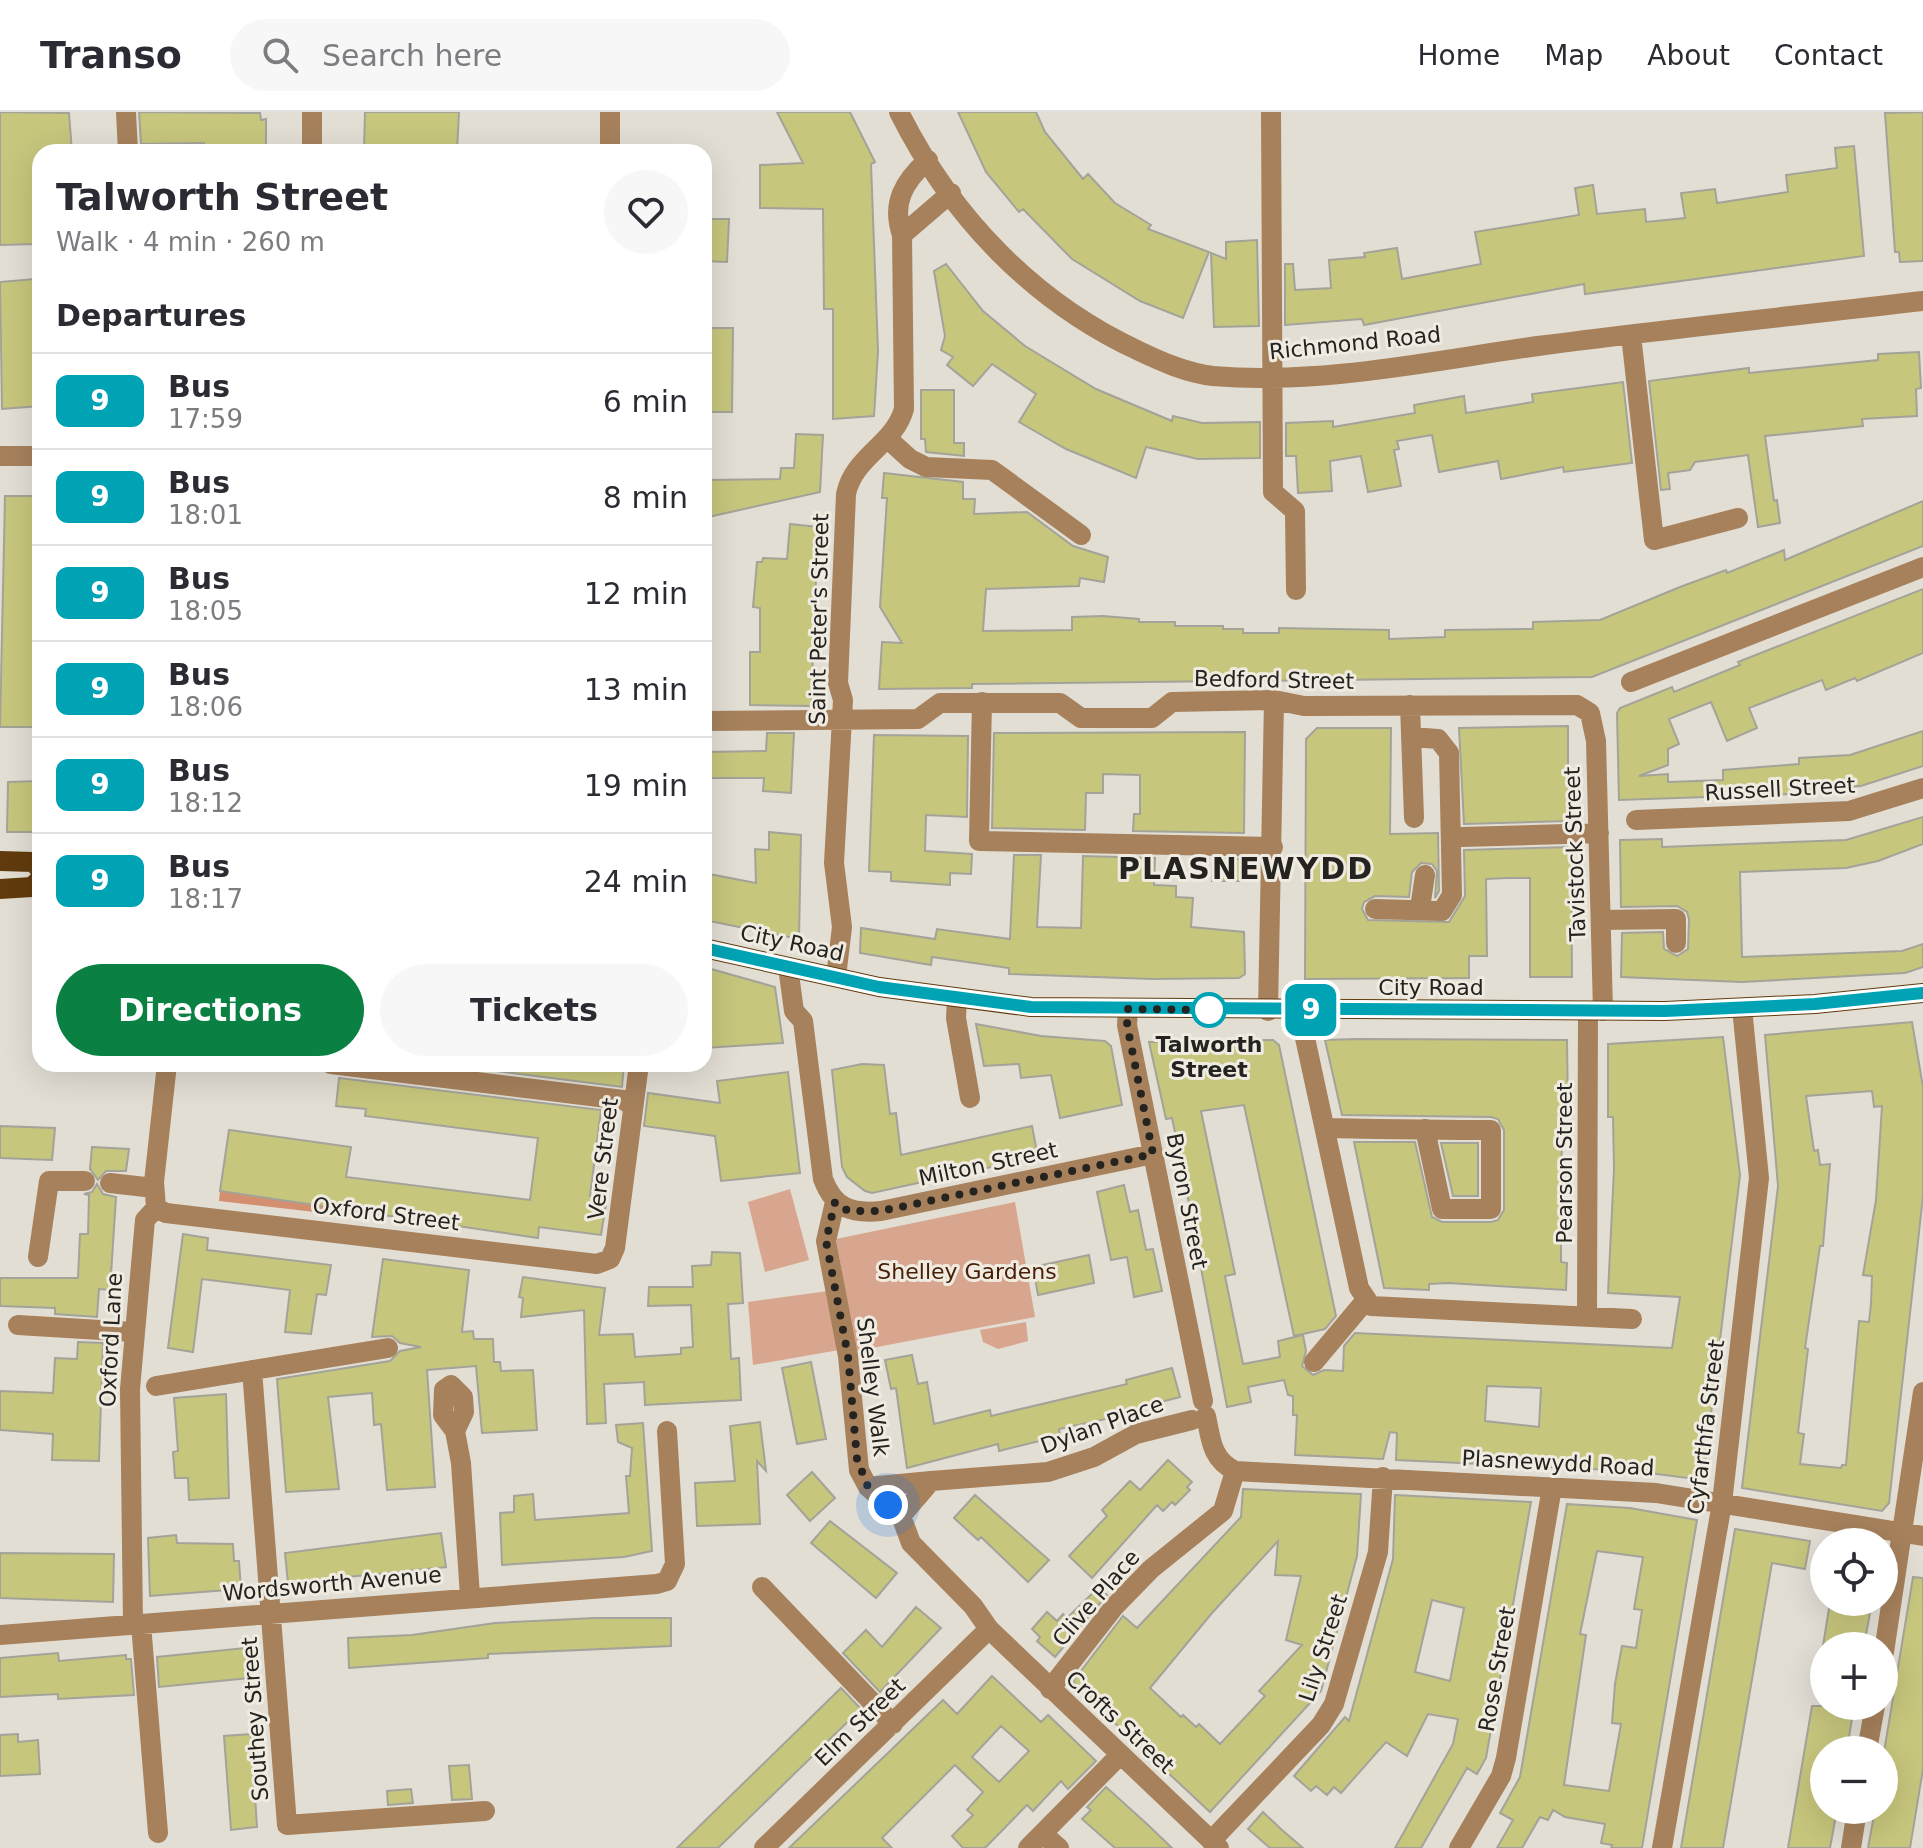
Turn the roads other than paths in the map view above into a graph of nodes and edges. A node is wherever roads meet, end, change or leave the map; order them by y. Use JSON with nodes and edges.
{"nodes":[{"id":1,"x":126,"y":112,"type":"edge"},
{"id":2,"x":312,"y":112,"type":"edge"},
{"id":3,"x":610,"y":112,"type":"edge"},
{"id":4,"x":899,"y":112,"type":"edge"},
{"id":5,"x":1271,"y":112,"type":"edge"},
{"id":6,"x":128,"y":144,"type":"edge"},
{"id":7,"x":312,"y":144,"type":"edge"},
{"id":8,"x":610,"y":144,"type":"edge"},
{"id":9,"x":928,"y":160,"type":"junction"},
{"id":10,"x":951,"y":193,"type":"junction"},
{"id":11,"x":902,"y":235,"type":"junction"},
{"id":12,"x":1923,"y":301,"type":"edge"},
{"id":13,"x":1631,"y":335,"type":"junction"},
{"id":14,"x":1275,"y":377,"type":"junction"},
{"id":15,"x":888,"y":439,"type":"junction"},
{"id":16,"x":9,"y":456,"type":"edge"},
{"id":17,"x":32,"y":456,"type":"edge"},
{"id":18,"x":1738,"y":518,"type":"dead end"},
{"id":19,"x":1081,"y":535,"type":"dead end"},
{"id":20,"x":1923,"y":567,"type":"edge"},
{"id":21,"x":1296,"y":590,"type":"dead end"},
{"id":22,"x":1631,"y":682,"type":"dead end"},
{"id":23,"x":1274,"y":700,"type":"junction"},
{"id":24,"x":982,"y":702,"type":"junction"},
{"id":25,"x":1410,"y":705,"type":"junction"},
{"id":26,"x":1577,"y":705,"type":"joint"},
{"id":27,"x":841,"y":720,"type":"junction"},
{"id":28,"x":712,"y":721,"type":"edge"},
{"id":29,"x":1411,"y":737,"type":"junction"},
{"id":30,"x":1923,"y":788,"type":"edge"},
{"id":31,"x":1414,"y":818,"type":"dead end"},
{"id":32,"x":1636,"y":820,"type":"dead end"},
{"id":33,"x":1599,"y":833,"type":"junction"},
{"id":34,"x":1462,"y":837,"type":"dead end"},
{"id":35,"x":1273,"y":847,"type":"junction"},
{"id":36,"x":0,"y":861,"type":"edge"},
{"id":37,"x":32,"y":862,"type":"edge"},
{"id":38,"x":1425,"y":875,"type":"dead end"},
{"id":39,"x":32,"y":887,"type":"edge"},
{"id":40,"x":0,"y":889,"type":"edge"},
{"id":41,"x":1420,"y":908,"type":"junction"},
{"id":42,"x":1375,"y":909,"type":"dead end"},
{"id":43,"x":1601,"y":920,"type":"junction"},
{"id":44,"x":1676,"y":943,"type":"dead end"},
{"id":45,"x":712,"y":950,"type":"edge"},
{"id":46,"x":788,"y":967,"type":"junction"},
{"id":47,"x":836,"y":977,"type":"junction"},
{"id":48,"x":1923,"y":993,"type":"edge"},
{"id":49,"x":957,"y":999,"type":"junction"},
{"id":50,"x":1742,"y":1008,"type":"junction"},
{"id":51,"x":1128,"y":1009,"type":"junction"},
{"id":52,"x":1299,"y":1010,"type":"junction"},
{"id":53,"x":1268,"y":1011,"type":"junction"},
{"id":54,"x":1596,"y":1011,"type":"junction"},
{"id":55,"x":166,"y":1072,"type":"edge"},
{"id":56,"x":396,"y":1072,"type":"edge"},
{"id":57,"x":638,"y":1072,"type":"edge"},
{"id":58,"x":970,"y":1098,"type":"dead end"},
{"id":59,"x":633,"y":1106,"type":"junction"},
{"id":60,"x":1325,"y":1128,"type":"junction"},
{"id":61,"x":1425,"y":1129,"type":"junction"},
{"id":62,"x":1153,"y":1154,"type":"junction"},
{"id":63,"x":85,"y":1181,"type":"dead end"},
{"id":64,"x":110,"y":1183,"type":"dead end"},
{"id":65,"x":155,"y":1198,"type":"junction"},
{"id":66,"x":835,"y":1202,"type":"junction"},
{"id":67,"x":38,"y":1257,"type":"dead end"},
{"id":68,"x":609,"y":1265,"type":"joint"},
{"id":69,"x":1366,"y":1300,"type":"junction"},
{"id":70,"x":1587,"y":1316,"type":"junction"},
{"id":71,"x":1632,"y":1319,"type":"dead end"},
{"id":72,"x":18,"y":1325,"type":"dead end"},
{"id":73,"x":133,"y":1332,"type":"junction"},
{"id":74,"x":388,"y":1348,"type":"dead end"},
{"id":75,"x":1314,"y":1362,"type":"dead end"},
{"id":76,"x":252,"y":1370,"type":"junction"},
{"id":77,"x":156,"y":1386,"type":"dead end"},
{"id":78,"x":1923,"y":1392,"type":"edge"},
{"id":79,"x":1200,"y":1412,"type":"junction"},
{"id":80,"x":455,"y":1431,"type":"dead end"},
{"id":81,"x":667,"y":1431,"type":"dead end"},
{"id":82,"x":1235,"y":1471,"type":"junction"},
{"id":83,"x":1383,"y":1477,"type":"junction"},
{"id":84,"x":931,"y":1481,"type":"junction"},
{"id":85,"x":868,"y":1487,"type":"junction"},
{"id":86,"x":1552,"y":1487,"type":"junction"},
{"id":87,"x":1722,"y":1503,"type":"junction"},
{"id":88,"x":901,"y":1516,"type":"junction"},
{"id":89,"x":1914,"y":1534,"type":"edge"},
{"id":90,"x":762,"y":1587,"type":"dead end"},
{"id":91,"x":470,"y":1596,"type":"junction"},
{"id":92,"x":271,"y":1614,"type":"junction"},
{"id":93,"x":137,"y":1624,"type":"junction"},
{"id":94,"x":989,"y":1629,"type":"junction"},
{"id":95,"x":1889,"y":1632,"type":"edge"},
{"id":96,"x":0,"y":1635,"type":"edge"},
{"id":97,"x":1050,"y":1689,"type":"junction"},
{"id":98,"x":893,"y":1724,"type":"junction"},
{"id":99,"x":1120,"y":1755,"type":"junction"},
{"id":100,"x":485,"y":1811,"type":"dead end"},
{"id":101,"x":1855,"y":1824,"type":"edge"},
{"id":102,"x":158,"y":1833,"type":"dead end"},
{"id":103,"x":1043,"y":1834,"type":"junction"},
{"id":104,"x":1215,"y":1844,"type":"edge"},
{"id":105,"x":764,"y":1848,"type":"edge"},
{"id":106,"x":1028,"y":1848,"type":"edge"},
{"id":107,"x":1059,"y":1848,"type":"edge"},
{"id":108,"x":1459,"y":1848,"type":"edge"},
{"id":109,"x":1662,"y":1848,"type":"edge"},
{"id":110,"x":1851,"y":1848,"type":"edge"}],
"edges":[{"from":1,"to":6,"type":"street"},
{"from":2,"to":7,"type":"street"},
{"from":3,"to":8,"type":"street"},
{"from":4,"to":9,"type":"street","name":"Richmond Road"},
{"from":5,"to":14,"type":"street"},
{"from":9,"to":10,"type":"street","name":"Richmond Road"},
{"from":9,"to":11,"type":"street","name":"Saint Peter's Street"},
{"from":10,"to":11,"type":"street"},
{"from":10,"to":14,"type":"street","name":"Richmond Road"},
{"from":11,"to":15,"type":"street","name":"Saint Peter's Street"},
{"from":12,"to":13,"type":"street","name":"Richmond Road"},
{"from":13,"to":14,"type":"street","name":"Richmond Road"},
{"from":13,"to":18,"type":"street"},
{"from":14,"to":21,"type":"street"},
{"from":15,"to":19,"type":"street"},
{"from":15,"to":27,"type":"street","name":"Saint Peter's Street"},
{"from":16,"to":17,"type":"street"},
{"from":20,"to":22,"type":"street"},
{"from":23,"to":24,"type":"street","name":"Bedford Street"},
{"from":23,"to":25,"type":"street","name":"Bedford Street"},
{"from":23,"to":35,"type":"street"},
{"from":24,"to":27,"type":"street","name":"Bedford Street"},
{"from":24,"to":35,"type":"street"},
{"from":25,"to":26,"type":"street","name":"Bedford Street"},
{"from":25,"to":29,"type":"street"},
{"from":26,"to":33,"type":"street","name":"Tavistock Street"},
{"from":27,"to":28,"type":"street","name":"Bedford Street"},
{"from":27,"to":47,"type":"street","name":"Saint Peter's Street"},
{"from":29,"to":31,"type":"street"},
{"from":29,"to":41,"type":"street"},
{"from":30,"to":32,"type":"street","name":"Russell Street"},
{"from":33,"to":34,"type":"street"},
{"from":33,"to":43,"type":"street","name":"Tavistock Street"},
{"from":35,"to":53,"type":"street"},
{"from":36,"to":37,"type":"main road"},
{"from":38,"to":41,"type":"street"},
{"from":39,"to":40,"type":"main road"},
{"from":41,"to":42,"type":"street"},
{"from":43,"to":44,"type":"street"},
{"from":43,"to":54,"type":"street","name":"Tavistock Street"},
{"from":45,"to":46,"type":"main road","name":"City Road"},
{"from":46,"to":47,"type":"main road","name":"City Road"},
{"from":46,"to":66,"type":"street"},
{"from":47,"to":49,"type":"main road","name":"City Road"},
{"from":48,"to":50,"type":"main road","name":"City Road"},
{"from":49,"to":51,"type":"main road","name":"City Road"},
{"from":49,"to":58,"type":"street"},
{"from":50,"to":54,"type":"main road","name":"City Road"},
{"from":50,"to":87,"type":"street","name":"Cyfarthfa Street"},
{"from":51,"to":53,"type":"main road","name":"City Road"},
{"from":51,"to":62,"type":"street","name":"Byron Street"},
{"from":52,"to":53,"type":"main road","name":"City Road"},
{"from":52,"to":54,"type":"main road","name":"City Road"},
{"from":52,"to":60,"type":"street"},
{"from":54,"to":70,"type":"street","name":"Pearson Street"},
{"from":55,"to":65,"type":"street","name":"Oxford Lane"},
{"from":56,"to":59,"type":"street"},
{"from":57,"to":59,"type":"street","name":"Vere Street"},
{"from":59,"to":68,"type":"street","name":"Vere Street"},
{"from":60,"to":61,"type":"street"},
{"from":60,"to":69,"type":"street"},
{"from":61,"to":61,"type":"street"},
{"from":62,"to":66,"type":"street","name":"Milton Street"},
{"from":62,"to":79,"type":"street","name":"Byron Street"},
{"from":63,"to":67,"type":"street"},
{"from":64,"to":65,"type":"street","name":"Oxford Street"},
{"from":65,"to":68,"type":"street","name":"Oxford Street"},
{"from":65,"to":73,"type":"street","name":"Oxford Lane"},
{"from":66,"to":85,"type":"street","name":"Shelley Walk"},
{"from":69,"to":70,"type":"street"},
{"from":69,"to":75,"type":"street"},
{"from":70,"to":71,"type":"street"},
{"from":72,"to":73,"type":"street"},
{"from":73,"to":93,"type":"street","name":"Oxford Lane"},
{"from":74,"to":76,"type":"street"},
{"from":76,"to":77,"type":"street"},
{"from":76,"to":92,"type":"street","name":"Southey Street"},
{"from":78,"to":89,"type":"street"},
{"from":79,"to":82,"type":"street","name":"Byron Street"},
{"from":79,"to":84,"type":"street","name":"Dylan Place"},
{"from":80,"to":91,"type":"street"},
{"from":81,"to":91,"type":"street","name":"Wordsworth Avenue"},
{"from":82,"to":83,"type":"street","name":"Plasnewydd Road"},
{"from":82,"to":97,"type":"street","name":"Clive Place"},
{"from":83,"to":86,"type":"street","name":"Plasnewydd Road"},
{"from":83,"to":104,"type":"street","name":"Lily Street"},
{"from":84,"to":85,"type":"street","name":"Dylan Place"},
{"from":84,"to":88,"type":"street"},
{"from":85,"to":88,"type":"street","name":"Shelley Walk"},
{"from":86,"to":87,"type":"street","name":"Plasnewydd Road"},
{"from":86,"to":108,"type":"street","name":"Rose Street"},
{"from":87,"to":89,"type":"street","name":"Plasnewydd Road"},
{"from":87,"to":109,"type":"street","name":"Cyfarthfa Street"},
{"from":88,"to":94,"type":"street","name":"Crofts Street"},
{"from":89,"to":95,"type":"street"},
{"from":90,"to":98,"type":"street"},
{"from":91,"to":92,"type":"street","name":"Wordsworth Avenue"},
{"from":92,"to":93,"type":"street","name":"Wordsworth Avenue"},
{"from":92,"to":100,"type":"street","name":"Southey Street"},
{"from":93,"to":96,"type":"street","name":"Wordsworth Avenue"},
{"from":93,"to":102,"type":"street","name":"Oxford Lane"},
{"from":94,"to":97,"type":"street","name":"Crofts Street"},
{"from":94,"to":98,"type":"street","name":"Elm Street"},
{"from":97,"to":99,"type":"street","name":"Crofts Street"},
{"from":98,"to":105,"type":"street","name":"Elm Street"},
{"from":99,"to":103,"type":"street"},
{"from":99,"to":104,"type":"street","name":"Crofts Street"},
{"from":101,"to":110,"type":"street"},
{"from":103,"to":106,"type":"street"},
{"from":103,"to":107,"type":"street"}]}
